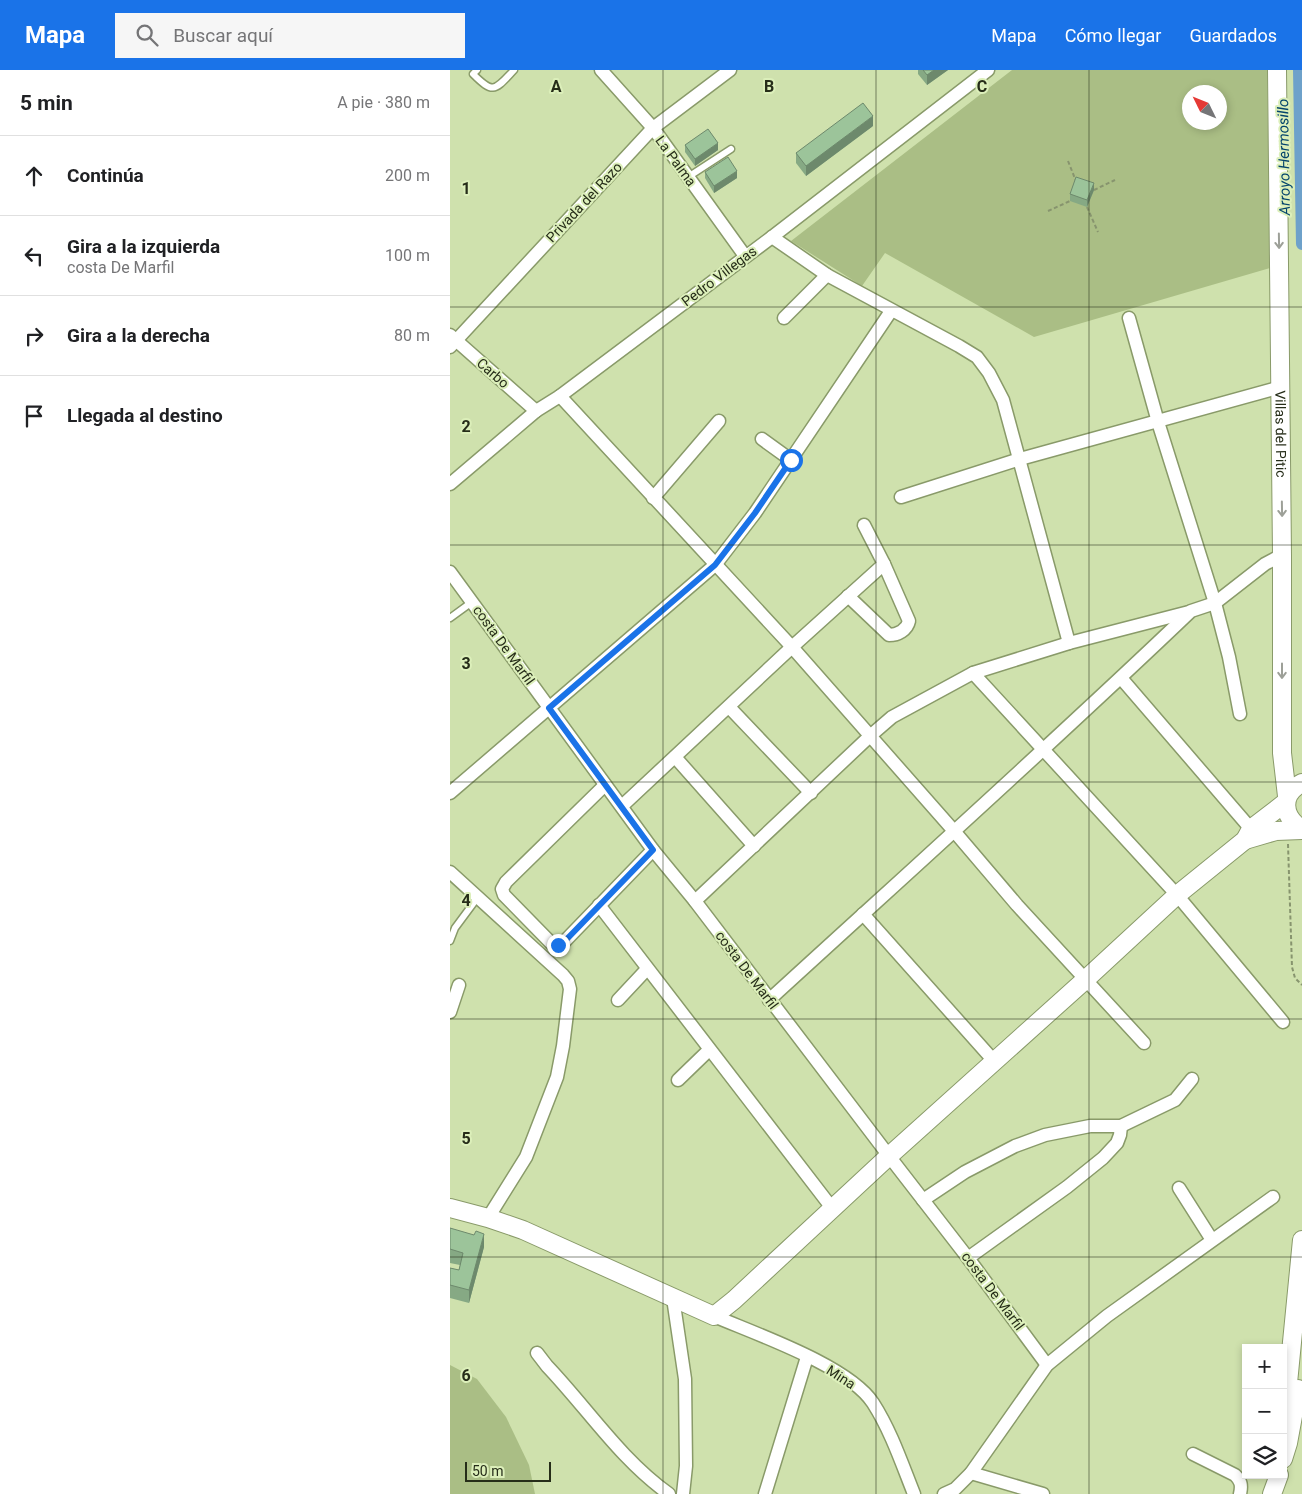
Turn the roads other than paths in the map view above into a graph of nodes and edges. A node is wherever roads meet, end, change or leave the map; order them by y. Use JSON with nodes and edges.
{"nodes":[{"id":1,"x":477,"y":70,"type":"edge"},
{"id":2,"x":514,"y":70,"type":"edge"},
{"id":3,"x":601,"y":70,"type":"edge"},
{"id":4,"x":730,"y":70,"type":"edge"},
{"id":5,"x":1277,"y":70,"type":"edge"},
{"id":6,"x":986,"y":71,"type":"edge"},
{"id":7,"x":653,"y":128,"type":"junction"},
{"id":8,"x":732,"y":149,"type":"dead end"},
{"id":9,"x":688,"y":177,"type":"junction"},
{"id":10,"x":772,"y":237,"type":"junction"},
{"id":11,"x":745,"y":256,"type":"junction"},
{"id":12,"x":827,"y":275,"type":"junction"},
{"id":13,"x":891,"y":311,"type":"junction"},
{"id":14,"x":784,"y":318,"type":"dead end"},
{"id":15,"x":1129,"y":318,"type":"dead end"},
{"id":16,"x":452,"y":341,"type":"edge"},
{"id":17,"x":1281,"y":387,"type":"junction"},
{"id":18,"x":560,"y":396,"type":"junction"},
{"id":19,"x":536,"y":411,"type":"junction"},
{"id":20,"x":719,"y":422,"type":"dead end"},
{"id":21,"x":1158,"y":422,"type":"junction"},
{"id":22,"x":762,"y":439,"type":"dead end"},
{"id":23,"x":1020,"y":459,"type":"junction"},
{"id":24,"x":791,"y":460,"type":"junction"},
{"id":25,"x":450,"y":484,"type":"edge"},
{"id":26,"x":901,"y":497,"type":"dead end"},
{"id":27,"x":652,"y":498,"type":"junction"},
{"id":28,"x":864,"y":525,"type":"dead end"},
{"id":29,"x":1282,"y":555,"type":"junction"},
{"id":30,"x":884,"y":564,"type":"junction"},
{"id":31,"x":715,"y":565,"type":"junction"},
{"id":32,"x":450,"y":572,"type":"edge"},
{"id":33,"x":848,"y":596,"type":"junction"},
{"id":34,"x":472,"y":602,"type":"junction"},
{"id":35,"x":1215,"y":603,"type":"junction"},
{"id":36,"x":1191,"y":611,"type":"junction"},
{"id":37,"x":450,"y":618,"type":"edge"},
{"id":38,"x":1069,"y":643,"type":"junction"},
{"id":39,"x":792,"y":648,"type":"junction"},
{"id":40,"x":973,"y":673,"type":"junction"},
{"id":41,"x":1121,"y":678,"type":"junction"},
{"id":42,"x":549,"y":708,"type":"junction"},
{"id":43,"x":729,"y":708,"type":"junction"},
{"id":44,"x":1240,"y":714,"type":"dead end"},
{"id":45,"x":870,"y":736,"type":"junction"},
{"id":46,"x":1045,"y":750,"type":"junction"},
{"id":47,"x":675,"y":757,"type":"junction"},
{"id":48,"x":1302,"y":783,"type":"edge"},
{"id":49,"x":605,"y":785,"type":"junction"},
{"id":50,"x":450,"y":793,"type":"edge"},
{"id":51,"x":811,"y":793,"type":"junction"},
{"id":52,"x":1287,"y":799,"type":"junction"},
{"id":53,"x":622,"y":806,"type":"junction"},
{"id":54,"x":1297,"y":830,"type":"edge"},
{"id":55,"x":954,"y":831,"type":"junction"},
{"id":56,"x":1248,"y":835,"type":"junction"},
{"id":57,"x":754,"y":846,"type":"junction"},
{"id":58,"x":653,"y":850,"type":"junction"},
{"id":59,"x":450,"y":872,"type":"edge"},
{"id":60,"x":1176,"y":895,"type":"junction"},
{"id":61,"x":478,"y":897,"type":"junction"},
{"id":62,"x":695,"y":901,"type":"junction"},
{"id":63,"x":599,"y":905,"type":"junction"},
{"id":64,"x":863,"y":914,"type":"junction"},
{"id":65,"x":450,"y":940,"type":"edge"},
{"id":66,"x":647,"y":968,"type":"junction"},
{"id":67,"x":1085,"y":980,"type":"junction"},
{"id":68,"x":459,"y":985,"type":"dead end"},
{"id":69,"x":618,"y":1000,"type":"dead end"},
{"id":70,"x":769,"y":1000,"type":"junction"},
{"id":71,"x":450,"y":1012,"type":"edge"},
{"id":72,"x":1283,"y":1022,"type":"dead end"},
{"id":73,"x":1144,"y":1043,"type":"dead end"},
{"id":74,"x":709,"y":1050,"type":"junction"},
{"id":75,"x":994,"y":1061,"type":"junction"},
{"id":76,"x":1192,"y":1079,"type":"dead end"},
{"id":77,"x":678,"y":1080,"type":"dead end"},
{"id":78,"x":1121,"y":1126,"type":"junction"},
{"id":79,"x":889,"y":1156,"type":"junction"},
{"id":80,"x":1180,"y":1188,"type":"dead end"},
{"id":81,"x":1273,"y":1196,"type":"dead end"},
{"id":82,"x":923,"y":1200,"type":"junction"},
{"id":83,"x":450,"y":1208,"type":"edge"},
{"id":84,"x":832,"y":1208,"type":"junction"},
{"id":85,"x":488,"y":1218,"type":"junction"},
{"id":86,"x":1212,"y":1240,"type":"junction"},
{"id":87,"x":1302,"y":1240,"type":"edge"},
{"id":88,"x":968,"y":1258,"type":"junction"},
{"id":89,"x":673,"y":1298,"type":"junction"},
{"id":90,"x":714,"y":1316,"type":"junction"},
{"id":91,"x":1302,"y":1352,"type":"edge"},
{"id":92,"x":537,"y":1353,"type":"dead end"},
{"id":93,"x":807,"y":1356,"type":"junction"},
{"id":94,"x":1047,"y":1364,"type":"junction"},
{"id":95,"x":1287,"y":1389,"type":"edge"},
{"id":96,"x":1287,"y":1446,"type":"edge"},
{"id":97,"x":1193,"y":1454,"type":"dead end"},
{"id":98,"x":971,"y":1473,"type":"junction"},
{"id":99,"x":1265,"y":1479,"type":"edge"},
{"id":100,"x":1277,"y":1479,"type":"edge"},
{"id":101,"x":952,"y":1492,"type":"edge"},
{"id":102,"x":669,"y":1494,"type":"edge"},
{"id":103,"x":683,"y":1494,"type":"edge"},
{"id":104,"x":765,"y":1494,"type":"edge"},
{"id":105,"x":914,"y":1494,"type":"edge"},
{"id":106,"x":1043,"y":1494,"type":"edge"},
{"id":107,"x":1240,"y":1494,"type":"edge"},
{"id":108,"x":1260,"y":1494,"type":"edge"},
{"id":109,"x":1272,"y":1494,"type":"edge"}],
"edges":[{"from":1,"to":2,"type":"lane"},
{"from":3,"to":7,"type":"street","name":"La Palma"},
{"from":4,"to":7,"type":"street","name":"Privada del Razo"},
{"from":5,"to":17,"type":"street","name":"Villas del Pitic","one_way":true},
{"from":6,"to":10,"type":"street","name":"Pedro Villegas"},
{"from":7,"to":9,"type":"street","name":"La Palma"},
{"from":7,"to":16,"type":"street","name":"Privada del Razo"},
{"from":8,"to":9,"type":"lane"},
{"from":9,"to":11,"type":"street","name":"La Palma"},
{"from":10,"to":11,"type":"street","name":"Pedro Villegas"},
{"from":10,"to":12,"type":"street"},
{"from":11,"to":18,"type":"street","name":"Pedro Villegas"},
{"from":12,"to":13,"type":"street"},
{"from":12,"to":14,"type":"street"},
{"from":13,"to":23,"type":"street"},
{"from":13,"to":24,"type":"street"},
{"from":15,"to":21,"type":"street"},
{"from":16,"to":19,"type":"street","name":"Carbo"},
{"from":17,"to":21,"type":"street"},
{"from":17,"to":29,"type":"street","name":"Villas del Pitic","one_way":true},
{"from":18,"to":19,"type":"street","name":"Pedro Villegas"},
{"from":18,"to":27,"type":"street"},
{"from":19,"to":25,"type":"street","name":"Pedro Villegas"},
{"from":20,"to":27,"type":"street"},
{"from":21,"to":23,"type":"street"},
{"from":21,"to":35,"type":"street"},
{"from":22,"to":24,"type":"street"},
{"from":23,"to":26,"type":"street"},
{"from":23,"to":38,"type":"street"},
{"from":24,"to":31,"type":"street"},
{"from":27,"to":31,"type":"street"},
{"from":28,"to":30,"type":"street"},
{"from":29,"to":35,"type":"street"},
{"from":29,"to":52,"type":"street","name":"Villas del Pitic","one_way":true},
{"from":30,"to":33,"type":"street"},
{"from":30,"to":33,"type":"street"},
{"from":31,"to":39,"type":"street"},
{"from":31,"to":42,"type":"street"},
{"from":32,"to":34,"type":"street","name":"costa De Marfil"},
{"from":33,"to":39,"type":"street"},
{"from":34,"to":37,"type":"lane"},
{"from":34,"to":42,"type":"street","name":"costa De Marfil"},
{"from":35,"to":36,"type":"street"},
{"from":35,"to":44,"type":"street"},
{"from":36,"to":38,"type":"street"},
{"from":36,"to":41,"type":"street"},
{"from":38,"to":40,"type":"street"},
{"from":39,"to":43,"type":"street"},
{"from":39,"to":45,"type":"street"},
{"from":40,"to":45,"type":"street"},
{"from":40,"to":46,"type":"street"},
{"from":41,"to":46,"type":"street"},
{"from":41,"to":56,"type":"street"},
{"from":42,"to":49,"type":"street","name":"costa De Marfil"},
{"from":42,"to":50,"type":"street"},
{"from":43,"to":47,"type":"street"},
{"from":43,"to":51,"type":"street"},
{"from":45,"to":51,"type":"street"},
{"from":45,"to":55,"type":"street"},
{"from":46,"to":55,"type":"street"},
{"from":46,"to":60,"type":"street"},
{"from":47,"to":53,"type":"street"},
{"from":47,"to":57,"type":"street"},
{"from":48,"to":52,"type":"street"},
{"from":49,"to":53,"type":"street","name":"costa De Marfil"},
{"from":49,"to":63,"type":"street"},
{"from":51,"to":57,"type":"street"},
{"from":52,"to":54,"type":"street","name":"Villas del Pitic"},
{"from":52,"to":56,"type":"street"},
{"from":53,"to":58,"type":"street","name":"costa De Marfil"},
{"from":54,"to":56,"type":"street"},
{"from":55,"to":64,"type":"street"},
{"from":55,"to":67,"type":"street"},
{"from":56,"to":60,"type":"street"},
{"from":57,"to":62,"type":"street"},
{"from":58,"to":62,"type":"street","name":"costa De Marfil"},
{"from":58,"to":63,"type":"street"},
{"from":59,"to":61,"type":"street"},
{"from":60,"to":67,"type":"street"},
{"from":60,"to":72,"type":"street"},
{"from":61,"to":65,"type":"lane"},
{"from":61,"to":85,"type":"street"},
{"from":62,"to":70,"type":"street","name":"costa De Marfil"},
{"from":63,"to":66,"type":"street"},
{"from":64,"to":70,"type":"street"},
{"from":64,"to":75,"type":"street"},
{"from":66,"to":69,"type":"street"},
{"from":66,"to":74,"type":"street"},
{"from":67,"to":73,"type":"street"},
{"from":67,"to":75,"type":"street"},
{"from":68,"to":71,"type":"street"},
{"from":70,"to":79,"type":"street","name":"costa De Marfil"},
{"from":74,"to":77,"type":"street"},
{"from":74,"to":84,"type":"street"},
{"from":75,"to":79,"type":"street"},
{"from":76,"to":78,"type":"street"},
{"from":78,"to":82,"type":"street"},
{"from":78,"to":88,"type":"street"},
{"from":79,"to":82,"type":"street","name":"costa De Marfil"},
{"from":79,"to":84,"type":"street"},
{"from":80,"to":86,"type":"street"},
{"from":81,"to":86,"type":"street"},
{"from":82,"to":88,"type":"street","name":"costa De Marfil"},
{"from":83,"to":85,"type":"street"},
{"from":84,"to":90,"type":"street"},
{"from":85,"to":89,"type":"street"},
{"from":86,"to":94,"type":"street"},
{"from":87,"to":95,"type":"street"},
{"from":88,"to":94,"type":"street","name":"costa De Marfil"},
{"from":89,"to":90,"type":"street"},
{"from":89,"to":103,"type":"street"},
{"from":90,"to":93,"type":"street","name":"Mina"},
{"from":91,"to":96,"type":"street"},
{"from":92,"to":102,"type":"street"},
{"from":93,"to":104,"type":"street"},
{"from":93,"to":105,"type":"street","name":"Mina"},
{"from":94,"to":98,"type":"street"},
{"from":97,"to":107,"type":"street"},
{"from":98,"to":101,"type":"street"},
{"from":98,"to":106,"type":"street"},
{"from":99,"to":108,"type":"street"},
{"from":100,"to":109,"type":"street"}]}
